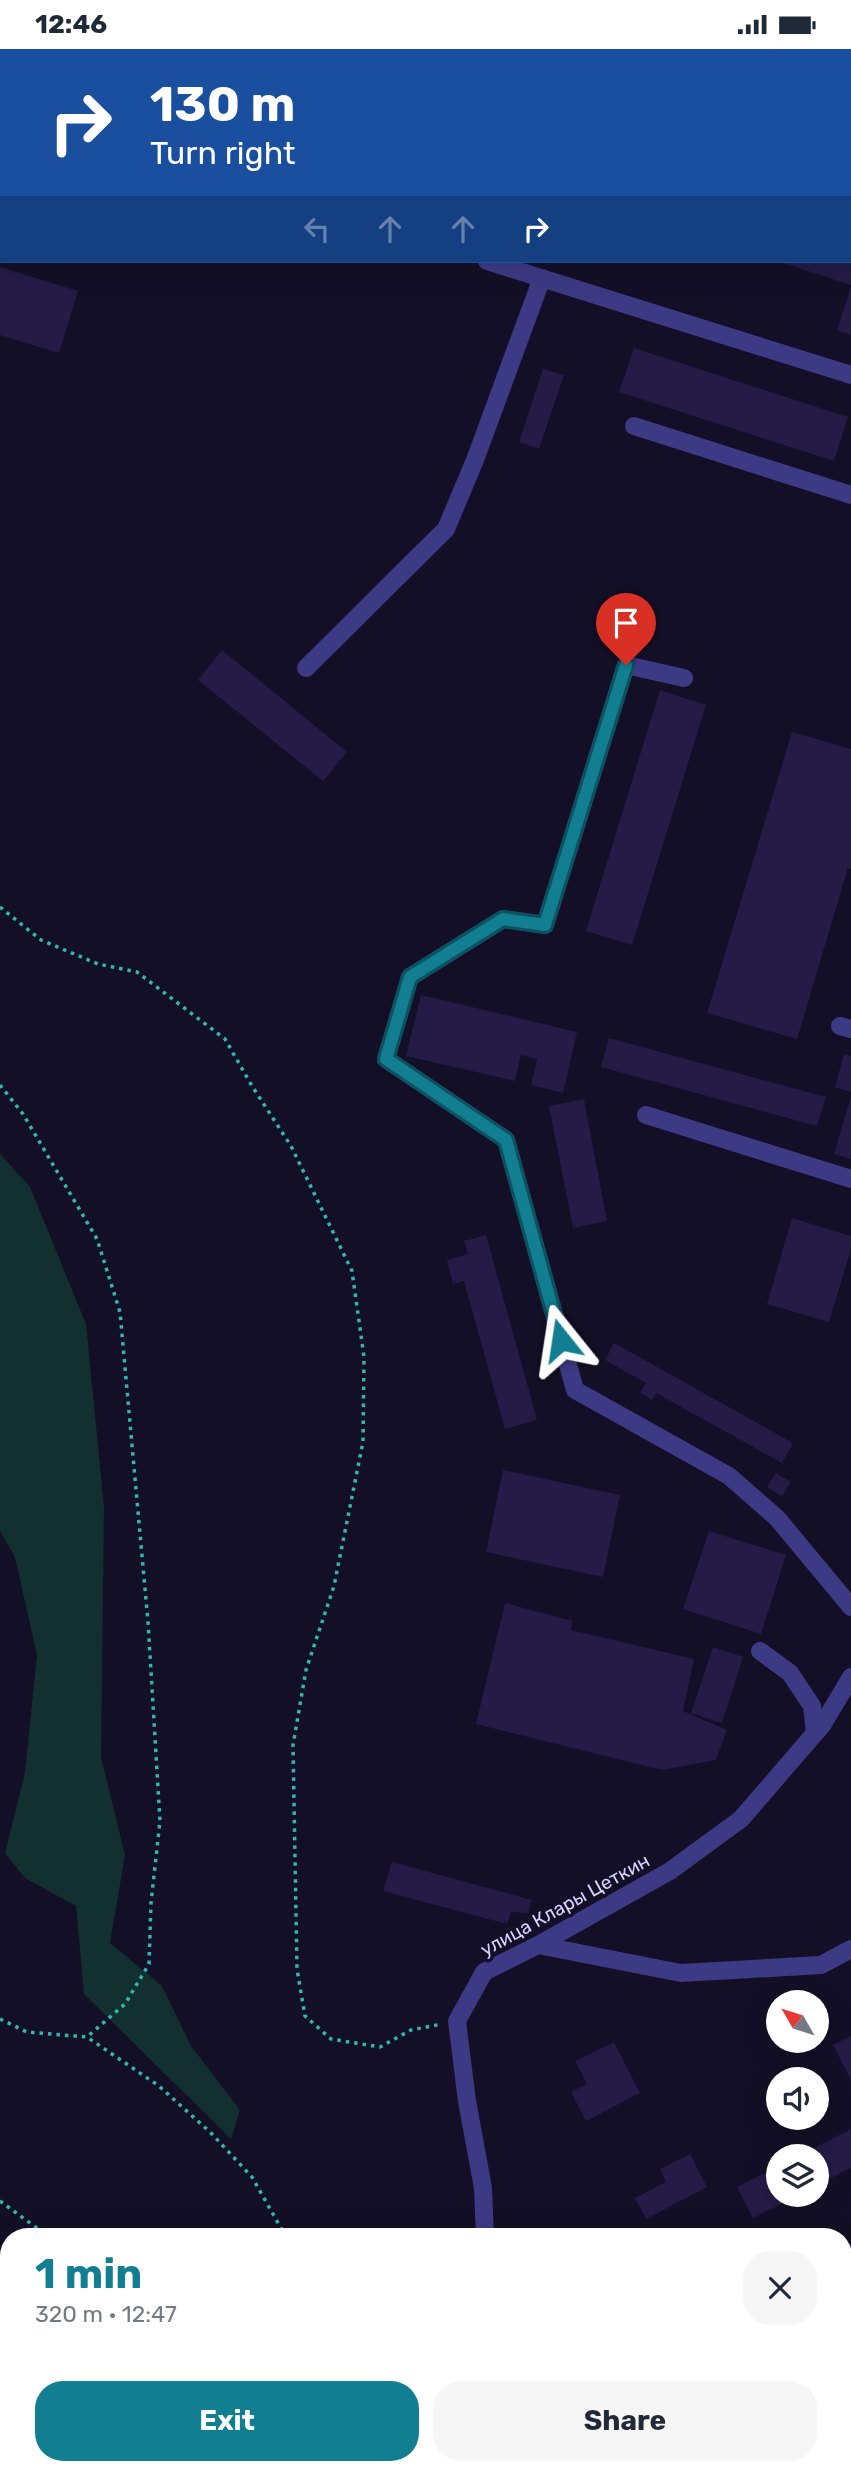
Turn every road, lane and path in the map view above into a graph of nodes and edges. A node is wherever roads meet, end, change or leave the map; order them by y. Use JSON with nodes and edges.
{"nodes":[{"id":1,"x":493,"y":263,"type":"edge"},
{"id":2,"x":542,"y":278,"type":"junction"},
{"id":3,"x":851,"y":375,"type":"edge"},
{"id":4,"x":634,"y":426,"type":"dead end"},
{"id":5,"x":851,"y":495,"type":"edge"},
{"id":6,"x":306,"y":668,"type":"dead end"},
{"id":7,"x":684,"y":678,"type":"dead end"},
{"id":8,"x":0,"y":907,"type":"edge"},
{"id":9,"x":0,"y":1085,"type":"edge"},
{"id":10,"x":646,"y":1115,"type":"dead end"},
{"id":11,"x":851,"y":1179,"type":"edge"},
{"id":12,"x":851,"y":1607,"type":"edge"},
{"id":13,"x":760,"y":1651,"type":"dead end"},
{"id":14,"x":851,"y":1677,"type":"edge"},
{"id":15,"x":815,"y":1733,"type":"junction"},
{"id":16,"x":538,"y":1945,"type":"junction"},
{"id":17,"x":851,"y":1949,"type":"edge"},
{"id":18,"x":0,"y":2019,"type":"edge"},
{"id":19,"x":457,"y":2021,"type":"junction"},
{"id":20,"x":87,"y":2037,"type":"junction"},
{"id":21,"x":0,"y":2201,"type":"edge"},
{"id":22,"x":37,"y":2228,"type":"edge"},
{"id":23,"x":281,"y":2228,"type":"edge"},
{"id":24,"x":485,"y":2228,"type":"edge"}],
"edges":[{"from":1,"to":2,"type":"street"},
{"from":2,"to":3,"type":"street"},
{"from":2,"to":6,"type":"street"},
{"from":4,"to":5,"type":"street"},
{"from":7,"to":12,"type":"street"},
{"from":8,"to":19,"type":"path"},
{"from":9,"to":20,"type":"path"},
{"from":10,"to":11,"type":"street"},
{"from":13,"to":15,"type":"street"},
{"from":14,"to":15,"type":"street","name":"улица Клары Цеткин"},
{"from":15,"to":16,"type":"street","name":"улица Клары Цеткин"},
{"from":16,"to":17,"type":"street"},
{"from":16,"to":19,"type":"street","name":"улица Клары Цеткин"},
{"from":18,"to":20,"type":"path"},
{"from":19,"to":24,"type":"street"},
{"from":20,"to":23,"type":"path"},
{"from":21,"to":22,"type":"path"}]}
